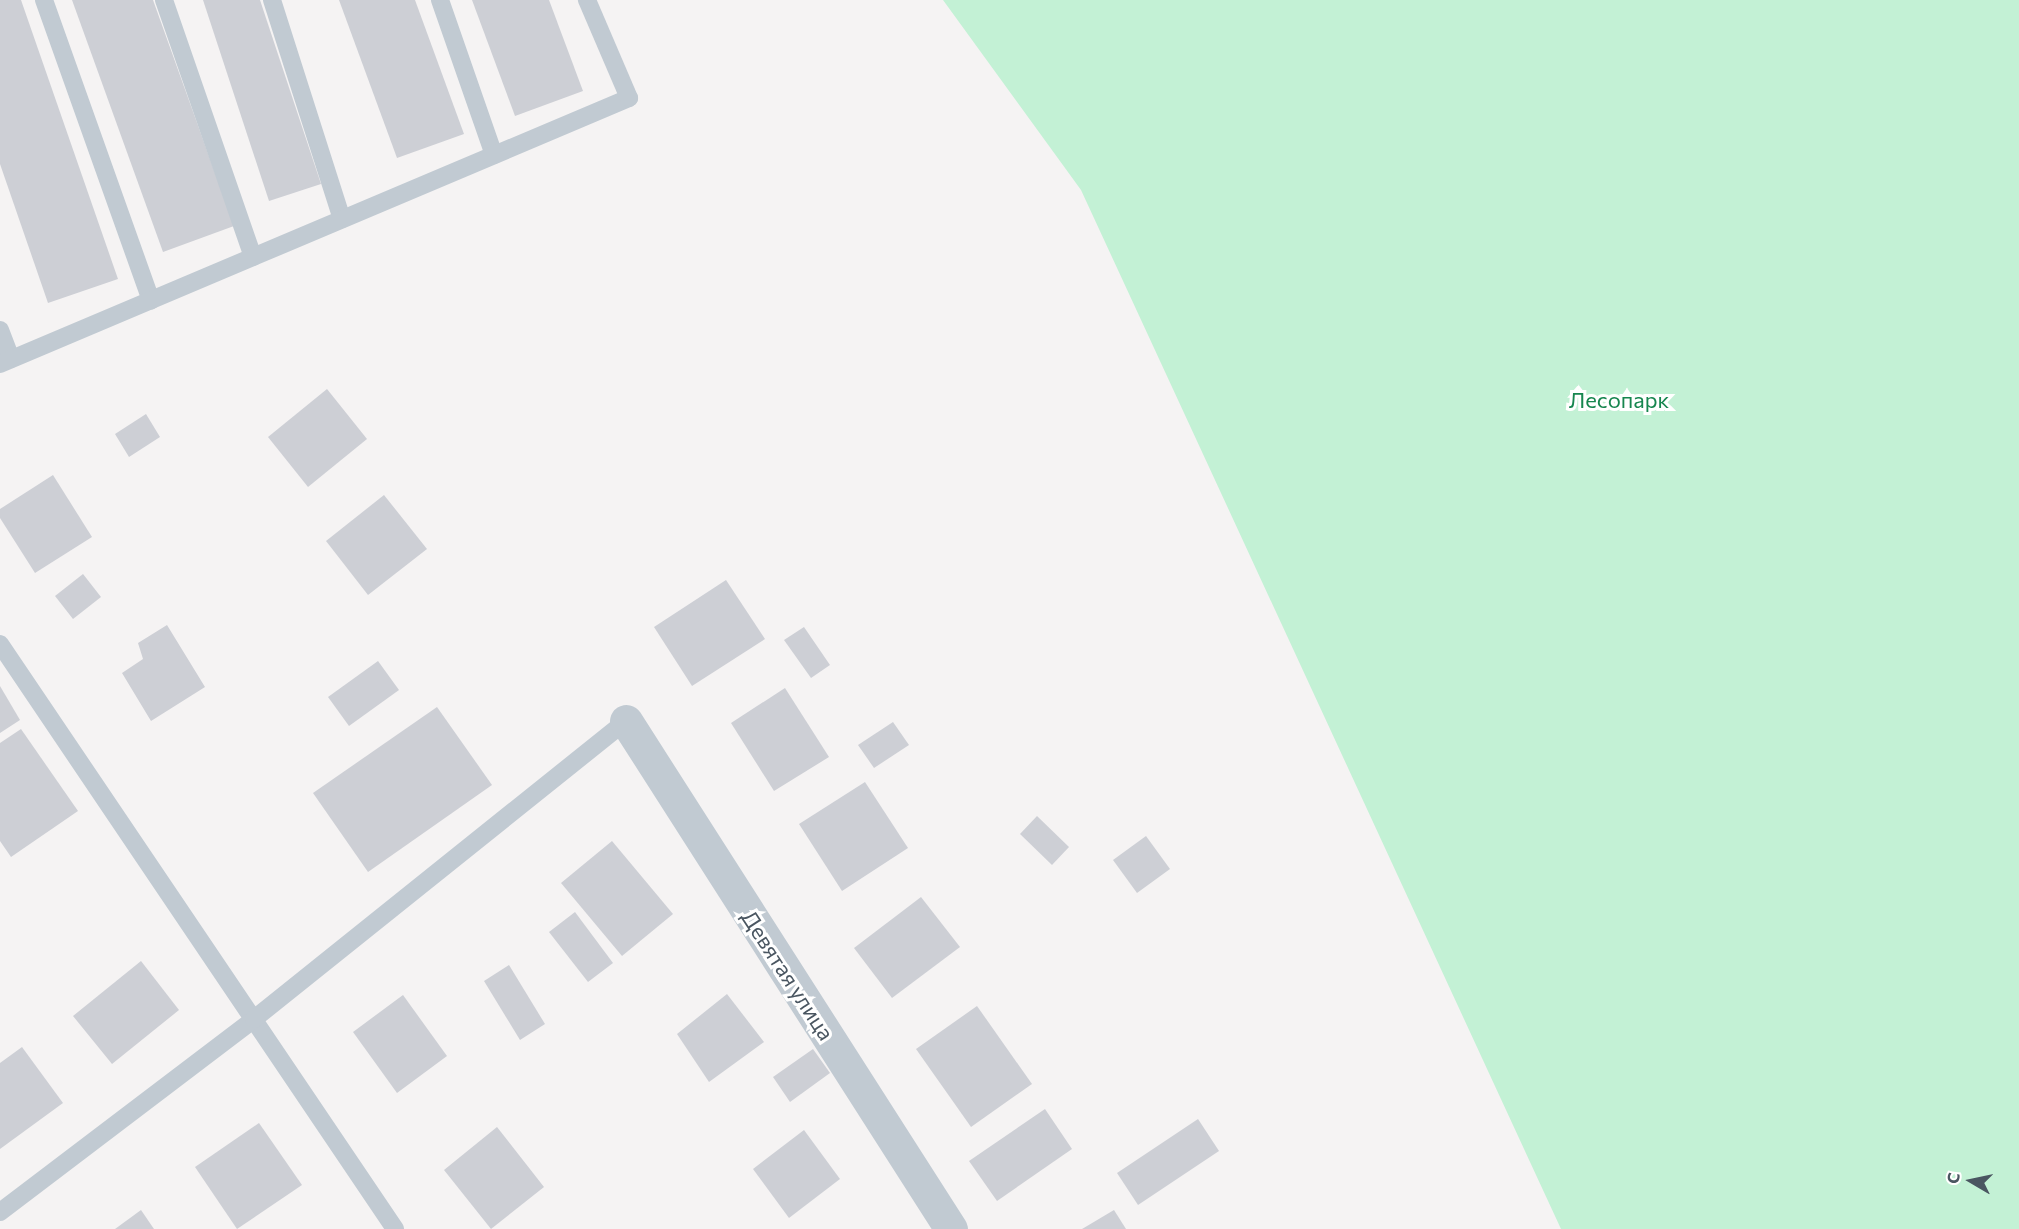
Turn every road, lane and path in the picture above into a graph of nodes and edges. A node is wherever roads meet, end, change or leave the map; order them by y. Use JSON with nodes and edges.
{"nodes":[{"id":1,"x":45,"y":0,"type":"edge"},
{"id":2,"x":164,"y":0,"type":"edge"},
{"id":3,"x":272,"y":0,"type":"edge"},
{"id":4,"x":440,"y":0,"type":"edge"},
{"id":5,"x":587,"y":0,"type":"edge"},
{"id":6,"x":494,"y":155,"type":"junction"},
{"id":7,"x":342,"y":219,"type":"junction"},
{"id":8,"x":254,"y":257,"type":"junction"},
{"id":9,"x":152,"y":300,"type":"junction"},
{"id":10,"x":0,"y":330,"type":"edge"},
{"id":11,"x":5,"y":361,"type":"edge"},
{"id":12,"x":0,"y":644,"type":"edge"},
{"id":13,"x":626,"y":721,"type":"joint"},
{"id":14,"x":254,"y":1019,"type":"junction"},
{"id":15,"x":0,"y":1212,"type":"edge"},
{"id":16,"x":396,"y":1229,"type":"edge"},
{"id":17,"x":951,"y":1229,"type":"edge"}],
"edges":[{"from":1,"to":9,"type":"lane"},
{"from":2,"to":8,"type":"lane"},
{"from":3,"to":7,"type":"lane"},
{"from":4,"to":6,"type":"lane"},
{"from":5,"to":6,"type":"lane"},
{"from":6,"to":7,"type":"lane"},
{"from":7,"to":8,"type":"lane"},
{"from":8,"to":9,"type":"lane"},
{"from":9,"to":11,"type":"lane"},
{"from":10,"to":11,"type":"lane"},
{"from":12,"to":14,"type":"lane"},
{"from":13,"to":14,"type":"lane"},
{"from":13,"to":17,"type":"street","name":"Девятая улица"},
{"from":14,"to":15,"type":"lane"},
{"from":14,"to":16,"type":"lane"}]}
